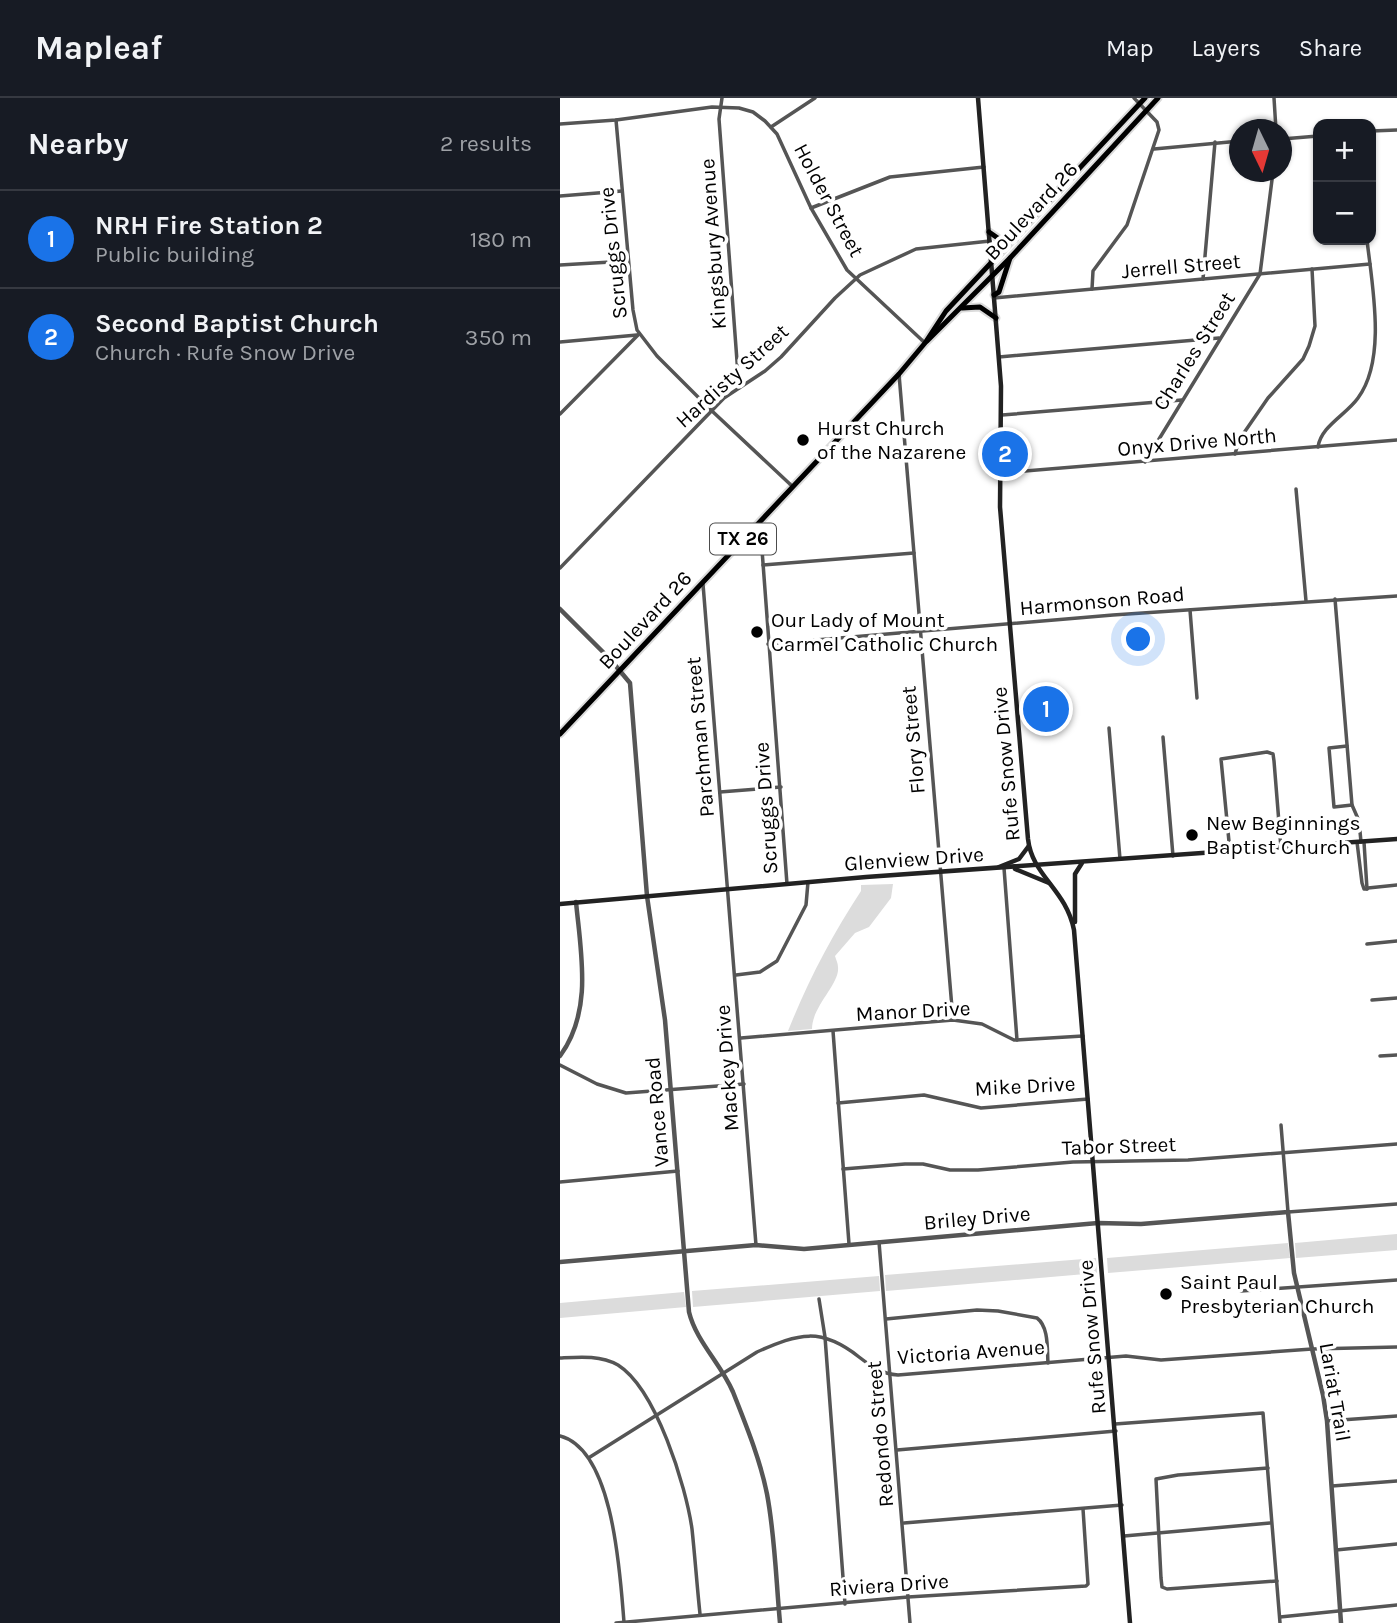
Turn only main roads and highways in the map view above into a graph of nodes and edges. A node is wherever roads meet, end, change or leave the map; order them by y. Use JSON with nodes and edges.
{"nodes":[{"id":1,"x":978,"y":98,"type":"edge"},
{"id":2,"x":1145,"y":98,"type":"edge"},
{"id":3,"x":1158,"y":98,"type":"edge"},
{"id":4,"x":1066,"y":184,"type":"junction"},
{"id":5,"x":1073,"y":190,"type":"junction"},
{"id":6,"x":989,"y":232,"type":"junction"},
{"id":7,"x":1015,"y":239,"type":"junction"},
{"id":8,"x":1010,"y":258,"type":"junction"},
{"id":9,"x":992,"y":265,"type":"junction"},
{"id":10,"x":992,"y":275,"type":"junction"},
{"id":11,"x":994,"y":297,"type":"junction"},
{"id":12,"x":962,"y":308,"type":"junction"},
{"id":13,"x":996,"y":317,"type":"junction"},
{"id":14,"x":925,"y":343,"type":"junction"},
{"id":15,"x":560,"y":734,"type":"edge"},
{"id":16,"x":1397,"y":839,"type":"edge"},
{"id":17,"x":1028,"y":846,"type":"junction"},
{"id":18,"x":1083,"y":862,"type":"junction"},
{"id":19,"x":1036,"y":866,"type":"junction"},
{"id":20,"x":1011,"y":868,"type":"junction"},
{"id":21,"x":991,"y":869,"type":"junction"},
{"id":22,"x":1051,"y":883,"type":"junction"},
{"id":23,"x":560,"y":904,"type":"edge"},
{"id":24,"x":1074,"y":930,"type":"junction"},
{"id":25,"x":1130,"y":1623,"type":"edge"}],
"edges":[{"from":1,"to":6,"type":"main road","name":"Rufe Snow Drive"},
{"from":2,"to":4,"type":"main road","name":"Boulevard 26","number":"TX 26"},
{"from":3,"to":5,"type":"main road","name":"Boulevard 26","number":"TX 26"},
{"from":4,"to":5,"type":"main road"},
{"from":4,"to":7,"type":"main road","name":"Boulevard 26","number":"TX 26"},
{"from":5,"to":8,"type":"main road","name":"Boulevard 26","number":"TX 26"},
{"from":6,"to":7,"type":"main road"},
{"from":6,"to":9,"type":"main road","name":"Rufe Snow Drive"},
{"from":7,"to":9,"type":"main road","name":"Boulevard 26","number":"TX 26"},
{"from":8,"to":10,"type":"main road","name":"Boulevard 26","number":"TX 26"},
{"from":8,"to":11,"type":"main road"},
{"from":9,"to":10,"type":"main road","name":"Rufe Snow Drive"},
{"from":9,"to":14,"type":"main road","name":"Boulevard 26","number":"TX 26"},
{"from":10,"to":11,"type":"main road","name":"Rufe Snow Drive"},
{"from":10,"to":12,"type":"main road","name":"Boulevard 26","number":"TX 26"},
{"from":11,"to":13,"type":"main road","name":"Rufe Snow Drive"},
{"from":12,"to":13,"type":"main road"},
{"from":12,"to":14,"type":"main road","name":"Boulevard 26","number":"TX 26"},
{"from":13,"to":17,"type":"main road","name":"Rufe Snow Drive"},
{"from":14,"to":15,"type":"main road","name":"Boulevard 26","number":"TX 26"},
{"from":16,"to":18,"type":"main road","name":"Glenview Drive"},
{"from":17,"to":19,"type":"main road","name":"Rufe Snow Drive"},
{"from":17,"to":21,"type":"main road"},
{"from":18,"to":19,"type":"main road","name":"Glenview Drive"},
{"from":18,"to":24,"type":"main road"},
{"from":19,"to":20,"type":"main road","name":"Glenview Drive"},
{"from":19,"to":22,"type":"main road","name":"Rufe Snow Drive"},
{"from":20,"to":21,"type":"main road","name":"Glenview Drive"},
{"from":20,"to":22,"type":"main road"},
{"from":21,"to":23,"type":"main road","name":"Glenview Drive"},
{"from":22,"to":24,"type":"main road","name":"Rufe Snow Drive"},
{"from":24,"to":25,"type":"main road","name":"Rufe Snow Drive"}]}
